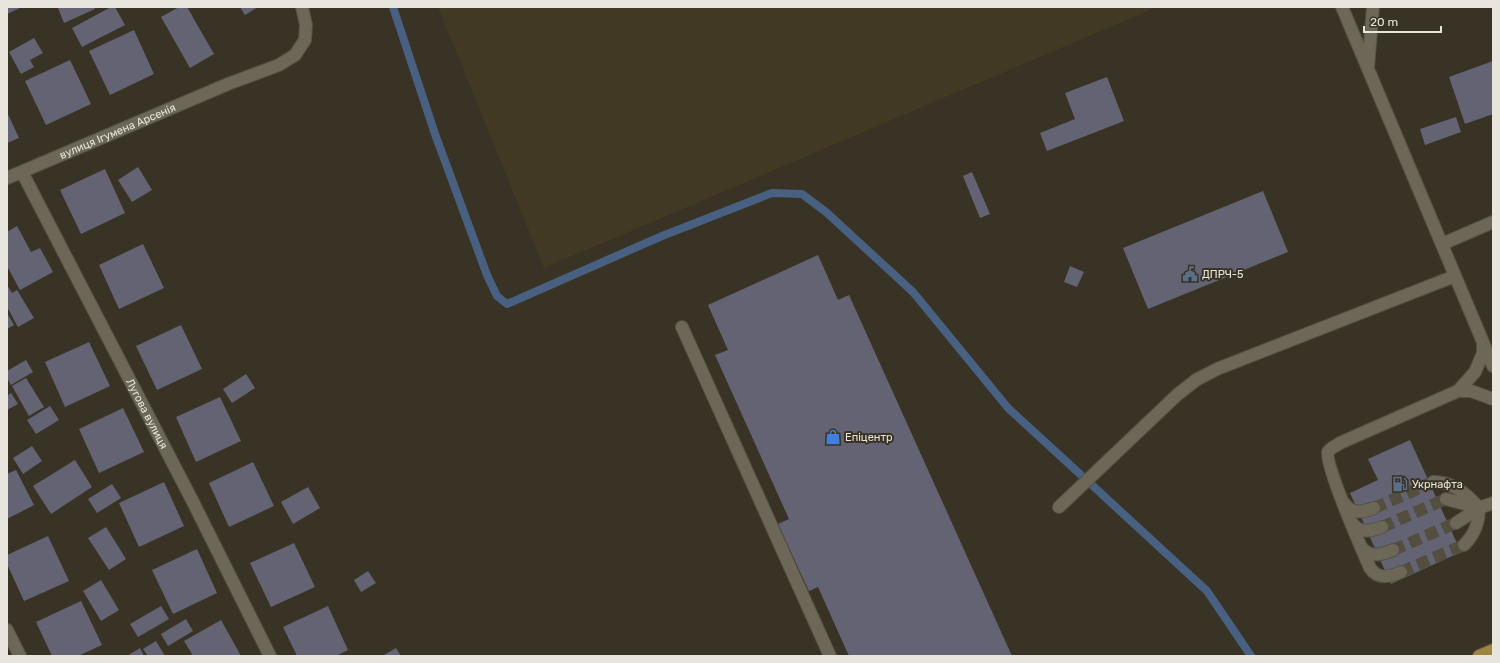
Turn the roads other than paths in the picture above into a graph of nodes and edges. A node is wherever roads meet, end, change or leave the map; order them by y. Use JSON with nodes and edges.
{"nodes":[{"id":1,"x":302,"y":7,"type":"edge"},
{"id":2,"x":1342,"y":7,"type":"edge"},
{"id":3,"x":1373,"y":7,"type":"edge"},
{"id":4,"x":1368,"y":71,"type":"junction"},
{"id":5,"x":22,"y":172,"type":"junction"},
{"id":6,"x":7,"y":178,"type":"edge"},
{"id":7,"x":1493,"y":222,"type":"edge"},
{"id":8,"x":1442,"y":244,"type":"junction"},
{"id":9,"x":1455,"y":276,"type":"junction"},
{"id":10,"x":682,"y":327,"type":"dead end"},
{"id":11,"x":1483,"y":343,"type":"junction"},
{"id":12,"x":1493,"y":366,"type":"edge"},
{"id":13,"x":1458,"y":391,"type":"junction"},
{"id":14,"x":1493,"y":399,"type":"edge"},
{"id":15,"x":1433,"y":482,"type":"tunnel mouth"},
{"id":16,"x":1446,"y":500,"type":"tunnel mouth"},
{"id":17,"x":1344,"y":503,"type":"junction"},
{"id":18,"x":1493,"y":503,"type":"edge"},
{"id":19,"x":1059,"y":507,"type":"dead end"},
{"id":20,"x":1374,"y":508,"type":"tunnel mouth"},
{"id":21,"x":1479,"y":508,"type":"junction"},
{"id":22,"x":1352,"y":523,"type":"junction"},
{"id":23,"x":1456,"y":523,"type":"tunnel mouth"},
{"id":24,"x":1382,"y":527,"type":"tunnel mouth"},
{"id":25,"x":1464,"y":545,"type":"tunnel mouth"},
{"id":26,"x":1361,"y":547,"type":"junction"},
{"id":27,"x":1393,"y":550,"type":"tunnel mouth"},
{"id":28,"x":1401,"y":572,"type":"tunnel mouth"},
{"id":29,"x":7,"y":630,"type":"edge"},
{"id":30,"x":1493,"y":650,"type":"edge"},
{"id":31,"x":20,"y":656,"type":"edge"},
{"id":32,"x":270,"y":656,"type":"edge"},
{"id":33,"x":830,"y":656,"type":"edge"},
{"id":34,"x":1479,"y":656,"type":"edge"}],
"edges":[{"from":1,"to":5,"type":"street","name":"вулиця Ігумена Арсенія"},
{"from":2,"to":4,"type":"street"},
{"from":3,"to":4,"type":"street"},
{"from":4,"to":8,"type":"street"},
{"from":5,"to":6,"type":"street","name":"вулиця Ігумена Арсенія"},
{"from":5,"to":32,"type":"street","name":"Лугова вулиця"},
{"from":7,"to":8,"type":"street"},
{"from":8,"to":9,"type":"street"},
{"from":9,"to":11,"type":"street"},
{"from":9,"to":19,"type":"street"},
{"from":10,"to":33,"type":"street"},
{"from":11,"to":12,"type":"street"},
{"from":11,"to":13,"type":"street"},
{"from":13,"to":14,"type":"street"},
{"from":13,"to":17,"type":"street"},
{"from":15,"to":21,"type":"street"},
{"from":16,"to":21,"type":"street"},
{"from":17,"to":20,"type":"street"},
{"from":17,"to":22,"type":"street"},
{"from":18,"to":21,"type":"street"},
{"from":21,"to":23,"type":"street"},
{"from":21,"to":25,"type":"street"},
{"from":22,"to":24,"type":"street"},
{"from":22,"to":26,"type":"street"},
{"from":26,"to":27,"type":"street"},
{"from":26,"to":28,"type":"street"},
{"from":29,"to":31,"type":"street"},
{"from":30,"to":34,"type":"main road"}]}
